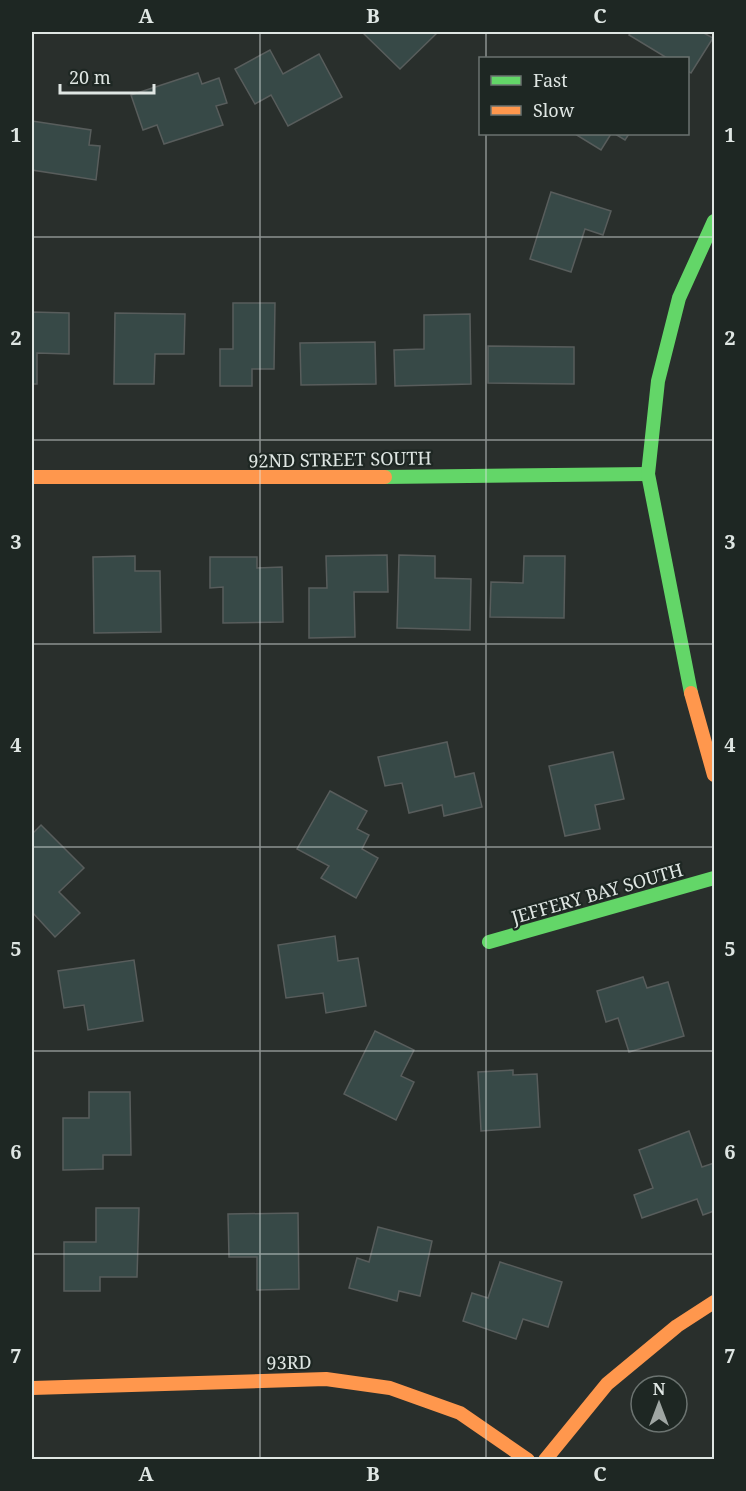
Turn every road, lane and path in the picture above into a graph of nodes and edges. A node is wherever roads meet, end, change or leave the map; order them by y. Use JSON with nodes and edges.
{"nodes":[{"id":1,"x":714,"y":221,"type":"edge"},
{"id":2,"x":648,"y":474,"type":"junction"},
{"id":3,"x":32,"y":477,"type":"edge"},
{"id":4,"x":714,"y":775,"type":"edge"},
{"id":5,"x":714,"y":878,"type":"edge"},
{"id":6,"x":489,"y":942,"type":"dead end"},
{"id":7,"x":714,"y":1302,"type":"edge"},
{"id":8,"x":32,"y":1388,"type":"edge"},
{"id":9,"x":528,"y":1460,"type":"edge"},
{"id":10,"x":545,"y":1460,"type":"edge"}],
"edges":[{"from":1,"to":2,"type":"street"},
{"from":2,"to":3,"type":"street","name":"92ND STREET SOUTH"},
{"from":2,"to":4,"type":"street"},
{"from":5,"to":6,"type":"street","name":"JEFFERY BAY SOUTH"},
{"from":7,"to":10,"type":"street"},
{"from":8,"to":9,"type":"street","name":"93RD"}]}
